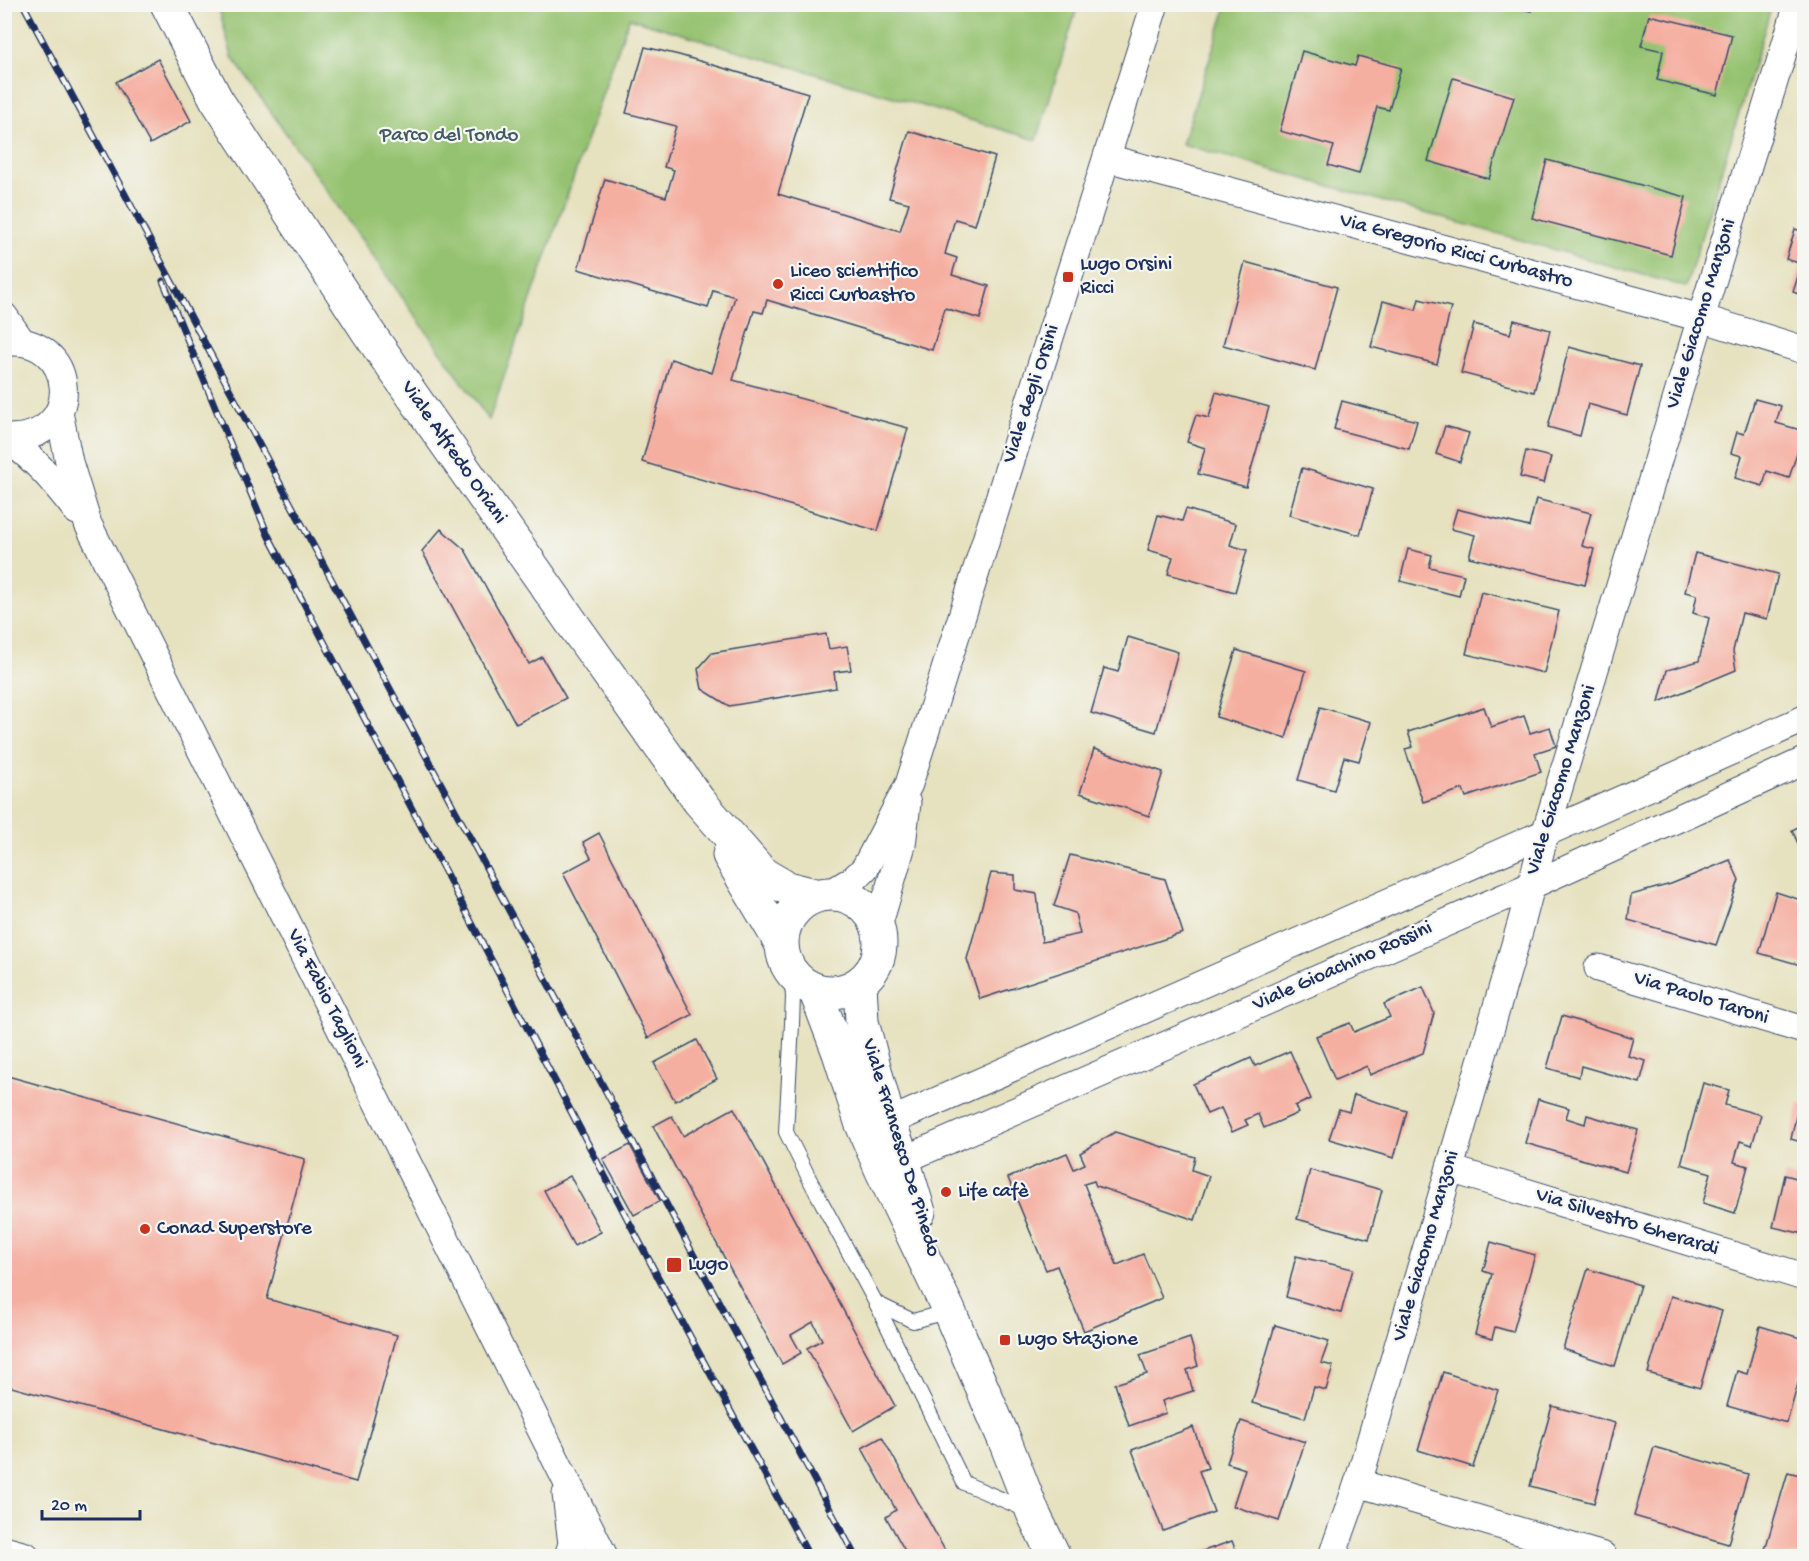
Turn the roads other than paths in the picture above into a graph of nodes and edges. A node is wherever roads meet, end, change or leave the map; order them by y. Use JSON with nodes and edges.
{"nodes":[{"id":1,"x":167,"y":4,"type":"edge"},
{"id":2,"x":184,"y":4,"type":"edge"},
{"id":3,"x":1155,"y":4,"type":"edge"},
{"id":4,"x":1798,"y":4,"type":"edge"},
{"id":5,"x":216,"y":99,"type":"junction"},
{"id":6,"x":1107,"y":158,"type":"junction"},
{"id":7,"x":4,"y":316,"type":"edge"},
{"id":8,"x":1701,"y":318,"type":"junction"},
{"id":9,"x":13,"y":343,"type":"edge"},
{"id":10,"x":1804,"y":350,"type":"edge"},
{"id":11,"x":59,"y":412,"type":"junction"},
{"id":12,"x":4,"y":438,"type":"edge"},
{"id":13,"x":87,"y":524,"type":"junction"},
{"id":14,"x":1804,"y":718,"type":"edge"},
{"id":15,"x":1804,"y":761,"type":"edge"},
{"id":16,"x":909,"y":784,"type":"junction"},
{"id":17,"x":699,"y":801,"type":"junction"},
{"id":18,"x":1545,"y":834,"type":"junction"},
{"id":19,"x":1530,"y":886,"type":"junction"},
{"id":20,"x":823,"y":894,"type":"junction"},
{"id":21,"x":878,"y":927,"type":"junction"},
{"id":22,"x":796,"y":968,"type":"junction"},
{"id":23,"x":1598,"y":968,"type":"dead end"},
{"id":24,"x":860,"y":983,"type":"junction"},
{"id":25,"x":1804,"y":1030,"type":"edge"},
{"id":26,"x":889,"y":1122,"type":"junction"},
{"id":27,"x":892,"y":1164,"type":"junction"},
{"id":28,"x":1450,"y":1169,"type":"junction"},
{"id":29,"x":1804,"y":1277,"type":"edge"},
{"id":30,"x":876,"y":1303,"type":"junction"},
{"id":31,"x":949,"y":1311,"type":"junction"},
{"id":32,"x":564,"y":1474,"type":"junction"},
{"id":33,"x":1358,"y":1484,"type":"junction"},
{"id":34,"x":1033,"y":1513,"type":"junction"},
{"id":35,"x":4,"y":1550,"type":"edge"},
{"id":36,"x":26,"y":1557,"type":"edge"},
{"id":37,"x":568,"y":1557,"type":"edge"},
{"id":38,"x":604,"y":1557,"type":"edge"},
{"id":39,"x":1054,"y":1557,"type":"edge"},
{"id":40,"x":1332,"y":1557,"type":"edge"},
{"id":41,"x":1603,"y":1557,"type":"edge"}],
"edges":[{"from":1,"to":5,"type":"main road","name":"Viale Alfredo Oriani"},
{"from":2,"to":5,"type":"main road","name":"Viale Alfredo Oriani"},
{"from":3,"to":6,"type":"street","name":"Viale degli Orsini"},
{"from":4,"to":8,"type":"street","name":"Viale Giacomo Manzoni"},
{"from":5,"to":17,"type":"main road","name":"Viale Alfredo Oriani"},
{"from":6,"to":8,"type":"street","name":"Via Gregorio Ricci Curbastro"},
{"from":6,"to":16,"type":"street","name":"Viale degli Orsini"},
{"from":7,"to":9,"type":"street"},
{"from":8,"to":10,"type":"street","name":"Via Gregorio Ricci Curbastro"},
{"from":8,"to":18,"type":"street","name":"Viale Giacomo Manzoni"},
{"from":9,"to":11,"type":"street","name":"Via Fabio Taglioni"},
{"from":11,"to":12,"type":"street"},
{"from":11,"to":13,"type":"street","name":"Via Fabio Taglioni"},
{"from":12,"to":13,"type":"street","name":"Via Fabio Taglioni"},
{"from":13,"to":32,"type":"street","name":"Via Fabio Taglioni"},
{"from":14,"to":18,"type":"street","name":"Viale Gioachino Rossini"},
{"from":15,"to":19,"type":"street","name":"Viale Gioachino Rossini"},
{"from":16,"to":20,"type":"street","name":"Viale degli Orsini"},
{"from":16,"to":21,"type":"street","name":"Viale degli Orsini"},
{"from":17,"to":20,"type":"main road","name":"Viale Alfredo Oriani"},
{"from":17,"to":22,"type":"main road","name":"Viale Alfredo Oriani"},
{"from":18,"to":19,"type":"street","name":"Viale Giacomo Manzoni"},
{"from":18,"to":26,"type":"street","name":"Viale Gioachino Rossini"},
{"from":19,"to":27,"type":"street","name":"Viale Gioachino Rossini"},
{"from":19,"to":28,"type":"street","name":"Viale Giacomo Manzoni"},
{"from":20,"to":21,"type":"main road"},
{"from":20,"to":22,"type":"main road"},
{"from":21,"to":24,"type":"main road"},
{"from":22,"to":24,"type":"main road"},
{"from":22,"to":27,"type":"main road","name":"Viale Francesco De Pinedo"},
{"from":22,"to":30,"type":"lane"},
{"from":23,"to":25,"type":"street","name":"Via Paolo Taroni"},
{"from":24,"to":26,"type":"main road","name":"Viale Francesco De Pinedo"},
{"from":26,"to":27,"type":"main road","name":"Viale Francesco De Pinedo"},
{"from":27,"to":31,"type":"main road","name":"Viale Francesco De Pinedo"},
{"from":28,"to":29,"type":"street","name":"Via Silvestro Gherardi"},
{"from":28,"to":33,"type":"street","name":"Viale Giacomo Manzoni"},
{"from":30,"to":31,"type":"lane"},
{"from":30,"to":34,"type":"lane"},
{"from":31,"to":34,"type":"main road","name":"Viale Francesco De Pinedo"},
{"from":32,"to":37,"type":"street","name":"Via Fabio Taglioni"},
{"from":32,"to":38,"type":"street","name":"Via Fabio Taglioni"},
{"from":33,"to":40,"type":"street","name":"Viale Giacomo Manzoni"},
{"from":33,"to":41,"type":"street"},
{"from":34,"to":39,"type":"main road","name":"Viale Francesco De Pinedo"},
{"from":35,"to":36,"type":"street"}]}
